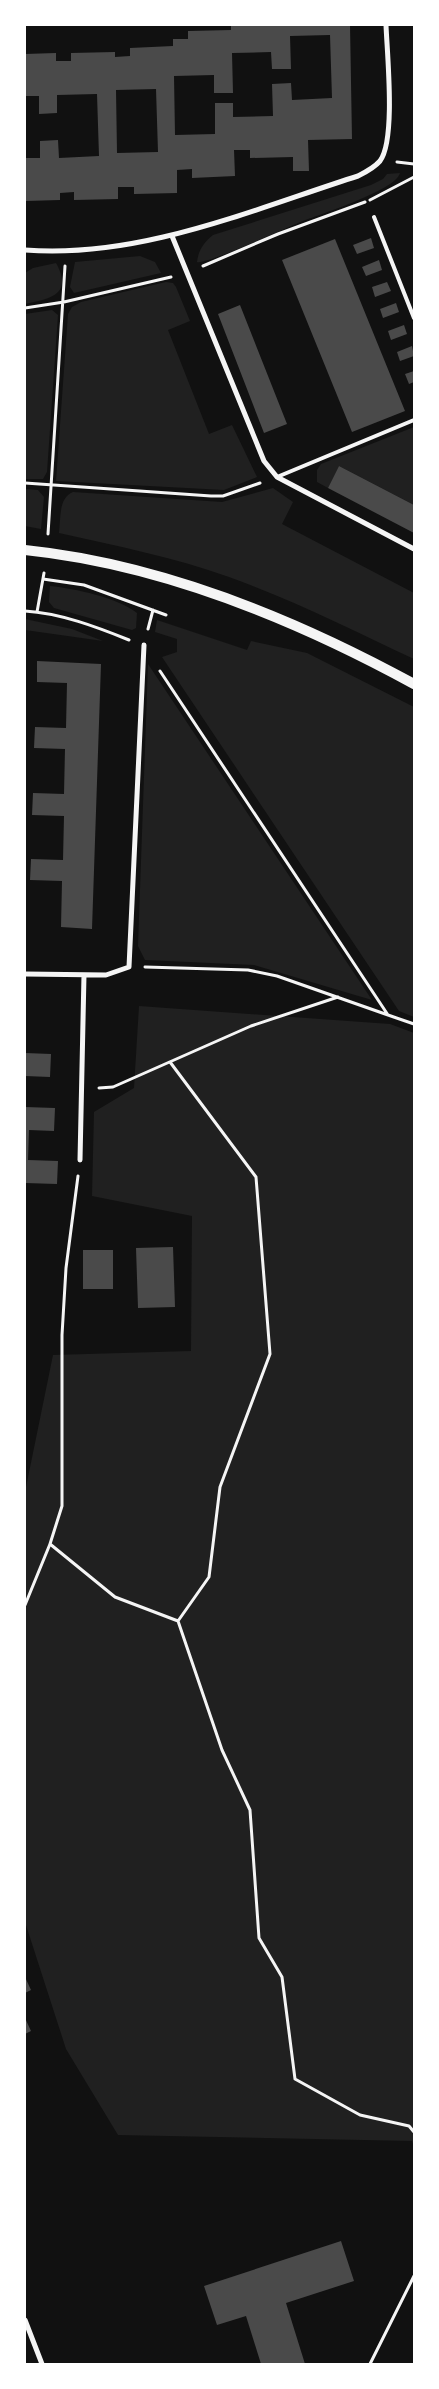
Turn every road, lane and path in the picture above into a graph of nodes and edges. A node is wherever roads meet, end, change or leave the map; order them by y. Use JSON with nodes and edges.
{"nodes":[{"id":1,"x":386,"y":25,"type":"edge"},
{"id":2,"x":414,"y":177,"type":"edge"},
{"id":3,"x":374,"y":217,"type":"dead end"},
{"id":4,"x":172,"y":236,"type":"junction"},
{"id":5,"x":25,"y":250,"type":"edge"},
{"id":6,"x":66,"y":250,"type":"junction"},
{"id":7,"x":187,"y":273,"type":"junction"},
{"id":8,"x":64,"y":302,"type":"junction"},
{"id":9,"x":25,"y":308,"type":"edge"},
{"id":10,"x":414,"y":318,"type":"edge"},
{"id":11,"x":414,"y":420,"type":"edge"},
{"id":12,"x":277,"y":477,"type":"junction"},
{"id":13,"x":25,"y":483,"type":"edge"},
{"id":14,"x":53,"y":486,"type":"junction"},
{"id":15,"x":414,"y":549,"type":"edge"},
{"id":16,"x":25,"y":550,"type":"edge"},
{"id":17,"x":47,"y":552,"type":"junction"},
{"id":18,"x":43,"y":579,"type":"junction"},
{"id":19,"x":25,"y":611,"type":"edge"},
{"id":20,"x":37,"y":612,"type":"junction"},
{"id":21,"x":166,"y":615,"type":"dead end"},
{"id":22,"x":144,"y":645,"type":"junction"},
{"id":23,"x":414,"y":684,"type":"edge"},
{"id":24,"x":129,"y":967,"type":"junction"},
{"id":25,"x":25,"y":974,"type":"edge"},
{"id":26,"x":84,"y":975,"type":"junction"},
{"id":27,"x":339,"y":997,"type":"junction"},
{"id":28,"x":388,"y":1015,"type":"junction"},
{"id":29,"x":414,"y":1024,"type":"edge"},
{"id":30,"x":170,"y":1062,"type":"junction"},
{"id":31,"x":82,"y":1089,"type":"junction"},
{"id":32,"x":80,"y":1160,"type":"joint"},
{"id":33,"x":50,"y":1544,"type":"junction"},
{"id":34,"x":25,"y":1605,"type":"edge"},
{"id":35,"x":178,"y":1620,"type":"junction"},
{"id":36,"x":414,"y":2132,"type":"edge"},
{"id":37,"x":414,"y":2276,"type":"edge"},
{"id":38,"x":25,"y":2320,"type":"edge"},
{"id":39,"x":42,"y":2364,"type":"edge"},
{"id":40,"x":370,"y":2364,"type":"edge"}],
"edges":[{"from":1,"to":4,"type":"street"},
{"from":2,"to":7,"type":"path"},
{"from":3,"to":10,"type":"lane"},
{"from":4,"to":6,"type":"street"},
{"from":4,"to":7,"type":"street"},
{"from":5,"to":6,"type":"street"},
{"from":6,"to":8,"type":"path"},
{"from":7,"to":8,"type":"path"},
{"from":7,"to":12,"type":"street"},
{"from":8,"to":9,"type":"path"},
{"from":8,"to":14,"type":"path"},
{"from":11,"to":12,"type":"lane"},
{"from":12,"to":14,"type":"path"},
{"from":12,"to":15,"type":"street"},
{"from":13,"to":14,"type":"path"},
{"from":14,"to":17,"type":"path"},
{"from":16,"to":17,"type":"main road"},
{"from":17,"to":18,"type":"path"},
{"from":17,"to":23,"type":"main road"},
{"from":18,"to":20,"type":"path"},
{"from":18,"to":21,"type":"path"},
{"from":19,"to":20,"type":"path"},
{"from":20,"to":22,"type":"path"},
{"from":22,"to":24,"type":"street"},
{"from":22,"to":28,"type":"path"},
{"from":24,"to":26,"type":"street"},
{"from":24,"to":27,"type":"path"},
{"from":25,"to":26,"type":"street"},
{"from":26,"to":31,"type":"street"},
{"from":27,"to":28,"type":"path"},
{"from":27,"to":30,"type":"path"},
{"from":28,"to":29,"type":"path"},
{"from":30,"to":31,"type":"path"},
{"from":30,"to":35,"type":"path"},
{"from":31,"to":32,"type":"street"},
{"from":32,"to":33,"type":"path"},
{"from":33,"to":34,"type":"path"},
{"from":33,"to":35,"type":"path"},
{"from":35,"to":36,"type":"path"},
{"from":37,"to":40,"type":"path"},
{"from":38,"to":39,"type":"street"}]}
